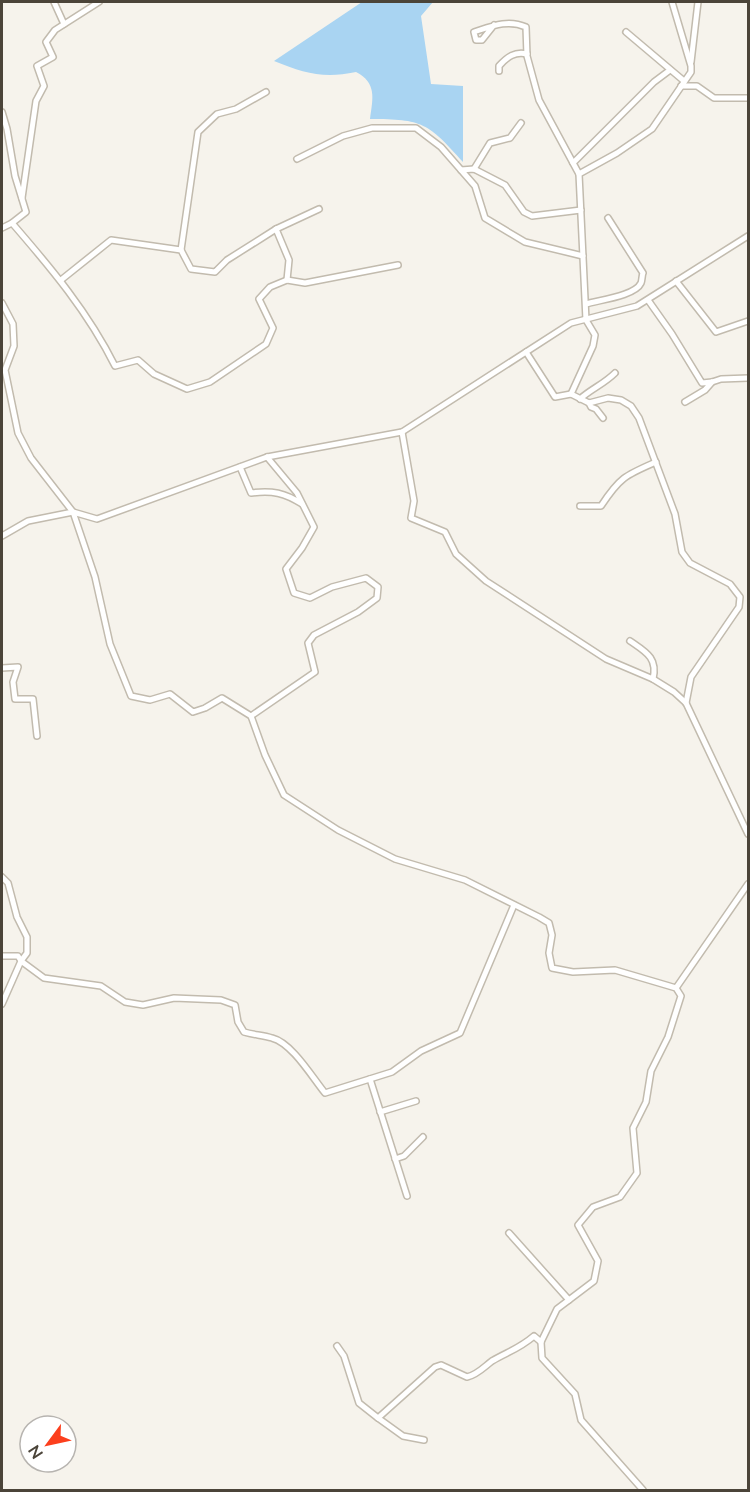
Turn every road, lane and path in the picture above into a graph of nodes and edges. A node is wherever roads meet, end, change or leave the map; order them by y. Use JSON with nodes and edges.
{"nodes":[{"id":1,"x":54,"y":2,"type":"edge"},
{"id":2,"x":99,"y":2,"type":"edge"},
{"id":3,"x":672,"y":2,"type":"edge"},
{"id":4,"x":697,"y":2,"type":"edge"},
{"id":5,"x":64,"y":24,"type":"junction"},
{"id":6,"x":494,"y":25,"type":"dead end"},
{"id":7,"x":626,"y":32,"type":"dead end"},
{"id":8,"x":527,"y":54,"type":"junction"},
{"id":9,"x":691,"y":66,"type":"junction"},
{"id":10,"x":670,"y":70,"type":"junction"},
{"id":11,"x":498,"y":71,"type":"dead end"},
{"id":12,"x":682,"y":84,"type":"junction"},
{"id":13,"x":266,"y":92,"type":"dead end"},
{"id":14,"x":748,"y":98,"type":"edge"},
{"id":15,"x":2,"y":112,"type":"edge"},
{"id":16,"x":521,"y":123,"type":"dead end"},
{"id":17,"x":297,"y":159,"type":"dead end"},
{"id":18,"x":573,"y":163,"type":"junction"},
{"id":19,"x":474,"y":169,"type":"junction"},
{"id":20,"x":461,"y":170,"type":"junction"},
{"id":21,"x":579,"y":174,"type":"junction"},
{"id":22,"x":22,"y":198,"type":"junction"},
{"id":23,"x":319,"y":208,"type":"dead end"},
{"id":24,"x":581,"y":210,"type":"junction"},
{"id":25,"x":608,"y":218,"type":"dead end"},
{"id":26,"x":12,"y":223,"type":"junction"},
{"id":27,"x":2,"y":228,"type":"edge"},
{"id":28,"x":276,"y":230,"type":"junction"},
{"id":29,"x":748,"y":237,"type":"edge"},
{"id":30,"x":181,"y":250,"type":"junction"},
{"id":31,"x":583,"y":256,"type":"junction"},
{"id":32,"x":398,"y":265,"type":"dead end"},
{"id":33,"x":61,"y":280,"type":"junction"},
{"id":34,"x":287,"y":280,"type":"junction"},
{"id":35,"x":676,"y":281,"type":"junction"},
{"id":36,"x":648,"y":300,"type":"junction"},
{"id":37,"x":2,"y":303,"type":"edge"},
{"id":38,"x":585,"y":304,"type":"junction"},
{"id":39,"x":586,"y":320,"type":"junction"},
{"id":40,"x":748,"y":321,"type":"edge"},
{"id":41,"x":526,"y":352,"type":"junction"},
{"id":42,"x":615,"y":374,"type":"dead end"},
{"id":43,"x":748,"y":378,"type":"edge"},
{"id":44,"x":712,"y":382,"type":"junction"},
{"id":45,"x":571,"y":394,"type":"junction"},
{"id":46,"x":580,"y":399,"type":"junction"},
{"id":47,"x":685,"y":402,"type":"dead end"},
{"id":48,"x":589,"y":403,"type":"junction"},
{"id":49,"x":603,"y":418,"type":"dead end"},
{"id":50,"x":402,"y":432,"type":"junction"},
{"id":51,"x":267,"y":457,"type":"junction"},
{"id":52,"x":656,"y":462,"type":"junction"},
{"id":53,"x":240,"y":467,"type":"junction"},
{"id":54,"x":303,"y":505,"type":"junction"},
{"id":55,"x":580,"y":506,"type":"dead end"},
{"id":56,"x":73,"y":512,"type":"junction"},
{"id":57,"x":2,"y":536,"type":"edge"},
{"id":58,"x":748,"y":595,"type":"edge"},
{"id":59,"x":740,"y":597,"type":"junction"},
{"id":60,"x":630,"y":641,"type":"dead end"},
{"id":61,"x":2,"y":668,"type":"edge"},
{"id":62,"x":653,"y":679,"type":"junction"},
{"id":63,"x":686,"y":703,"type":"junction"},
{"id":64,"x":251,"y":716,"type":"junction"},
{"id":65,"x":38,"y":736,"type":"dead end"},
{"id":66,"x":748,"y":834,"type":"edge"},
{"id":67,"x":2,"y":877,"type":"edge"},
{"id":68,"x":748,"y":884,"type":"edge"},
{"id":69,"x":514,"y":905,"type":"junction"},
{"id":70,"x":2,"y":956,"type":"edge"},
{"id":71,"x":21,"y":961,"type":"junction"},
{"id":72,"x":676,"y":988,"type":"junction"},
{"id":73,"x":2,"y":1004,"type":"edge"},
{"id":74,"x":370,"y":1079,"type":"junction"},
{"id":75,"x":416,"y":1101,"type":"dead end"},
{"id":76,"x":380,"y":1112,"type":"junction"},
{"id":77,"x":423,"y":1137,"type":"dead end"},
{"id":78,"x":395,"y":1159,"type":"junction"},
{"id":79,"x":407,"y":1196,"type":"dead end"},
{"id":80,"x":509,"y":1233,"type":"dead end"},
{"id":81,"x":569,"y":1300,"type":"junction"},
{"id":82,"x":541,"y":1342,"type":"junction"},
{"id":83,"x":337,"y":1346,"type":"dead end"},
{"id":84,"x":378,"y":1418,"type":"junction"},
{"id":85,"x":424,"y":1440,"type":"dead end"},
{"id":86,"x":643,"y":1491,"type":"edge"}],
"edges":[{"from":1,"to":5,"type":"street"},
{"from":2,"to":5,"type":"street"},
{"from":3,"to":9,"type":"street"},
{"from":4,"to":9,"type":"street"},
{"from":5,"to":22,"type":"street"},
{"from":6,"to":8,"type":"street"},
{"from":7,"to":10,"type":"street"},
{"from":8,"to":11,"type":"street"},
{"from":8,"to":18,"type":"street"},
{"from":9,"to":12,"type":"street"},
{"from":10,"to":12,"type":"street"},
{"from":10,"to":18,"type":"street"},
{"from":12,"to":14,"type":"street"},
{"from":12,"to":21,"type":"street"},
{"from":13,"to":30,"type":"street"},
{"from":15,"to":22,"type":"street"},
{"from":16,"to":19,"type":"street"},
{"from":17,"to":20,"type":"street"},
{"from":18,"to":21,"type":"street"},
{"from":19,"to":20,"type":"street"},
{"from":19,"to":24,"type":"street"},
{"from":20,"to":31,"type":"street"},
{"from":21,"to":24,"type":"street"},
{"from":22,"to":26,"type":"street"},
{"from":23,"to":28,"type":"street"},
{"from":24,"to":31,"type":"street"},
{"from":25,"to":38,"type":"street"},
{"from":26,"to":27,"type":"street"},
{"from":26,"to":33,"type":"street"},
{"from":28,"to":30,"type":"street"},
{"from":28,"to":34,"type":"street"},
{"from":29,"to":35,"type":"street"},
{"from":30,"to":33,"type":"street"},
{"from":31,"to":38,"type":"street"},
{"from":32,"to":34,"type":"street"},
{"from":33,"to":34,"type":"street"},
{"from":35,"to":36,"type":"street"},
{"from":35,"to":40,"type":"street"},
{"from":36,"to":39,"type":"street"},
{"from":36,"to":44,"type":"street"},
{"from":37,"to":56,"type":"street"},
{"from":38,"to":39,"type":"street"},
{"from":39,"to":41,"type":"street"},
{"from":39,"to":45,"type":"street"},
{"from":41,"to":45,"type":"street"},
{"from":41,"to":50,"type":"street"},
{"from":42,"to":46,"type":"street"},
{"from":43,"to":44,"type":"street"},
{"from":44,"to":47,"type":"street"},
{"from":45,"to":46,"type":"street"},
{"from":46,"to":48,"type":"street"},
{"from":48,"to":49,"type":"street"},
{"from":48,"to":52,"type":"street"},
{"from":50,"to":51,"type":"street"},
{"from":50,"to":62,"type":"street"},
{"from":51,"to":53,"type":"street"},
{"from":51,"to":54,"type":"street"},
{"from":52,"to":55,"type":"street"},
{"from":52,"to":59,"type":"street"},
{"from":53,"to":54,"type":"street"},
{"from":53,"to":56,"type":"street"},
{"from":54,"to":64,"type":"street"},
{"from":56,"to":57,"type":"street"},
{"from":56,"to":64,"type":"street"},
{"from":58,"to":59,"type":"street"},
{"from":59,"to":63,"type":"street"},
{"from":60,"to":62,"type":"street"},
{"from":61,"to":65,"type":"street"},
{"from":62,"to":63,"type":"street"},
{"from":63,"to":66,"type":"street"},
{"from":64,"to":69,"type":"street"},
{"from":67,"to":71,"type":"street"},
{"from":68,"to":72,"type":"street"},
{"from":69,"to":72,"type":"street"},
{"from":69,"to":74,"type":"street"},
{"from":70,"to":71,"type":"street"},
{"from":71,"to":73,"type":"street"},
{"from":71,"to":74,"type":"street"},
{"from":72,"to":81,"type":"street"},
{"from":74,"to":76,"type":"street"},
{"from":75,"to":76,"type":"street"},
{"from":76,"to":78,"type":"street"},
{"from":77,"to":78,"type":"street"},
{"from":78,"to":79,"type":"street"},
{"from":80,"to":81,"type":"street"},
{"from":81,"to":82,"type":"street"},
{"from":82,"to":84,"type":"street"},
{"from":82,"to":86,"type":"street"},
{"from":83,"to":84,"type":"street"},
{"from":84,"to":85,"type":"street"}]}
